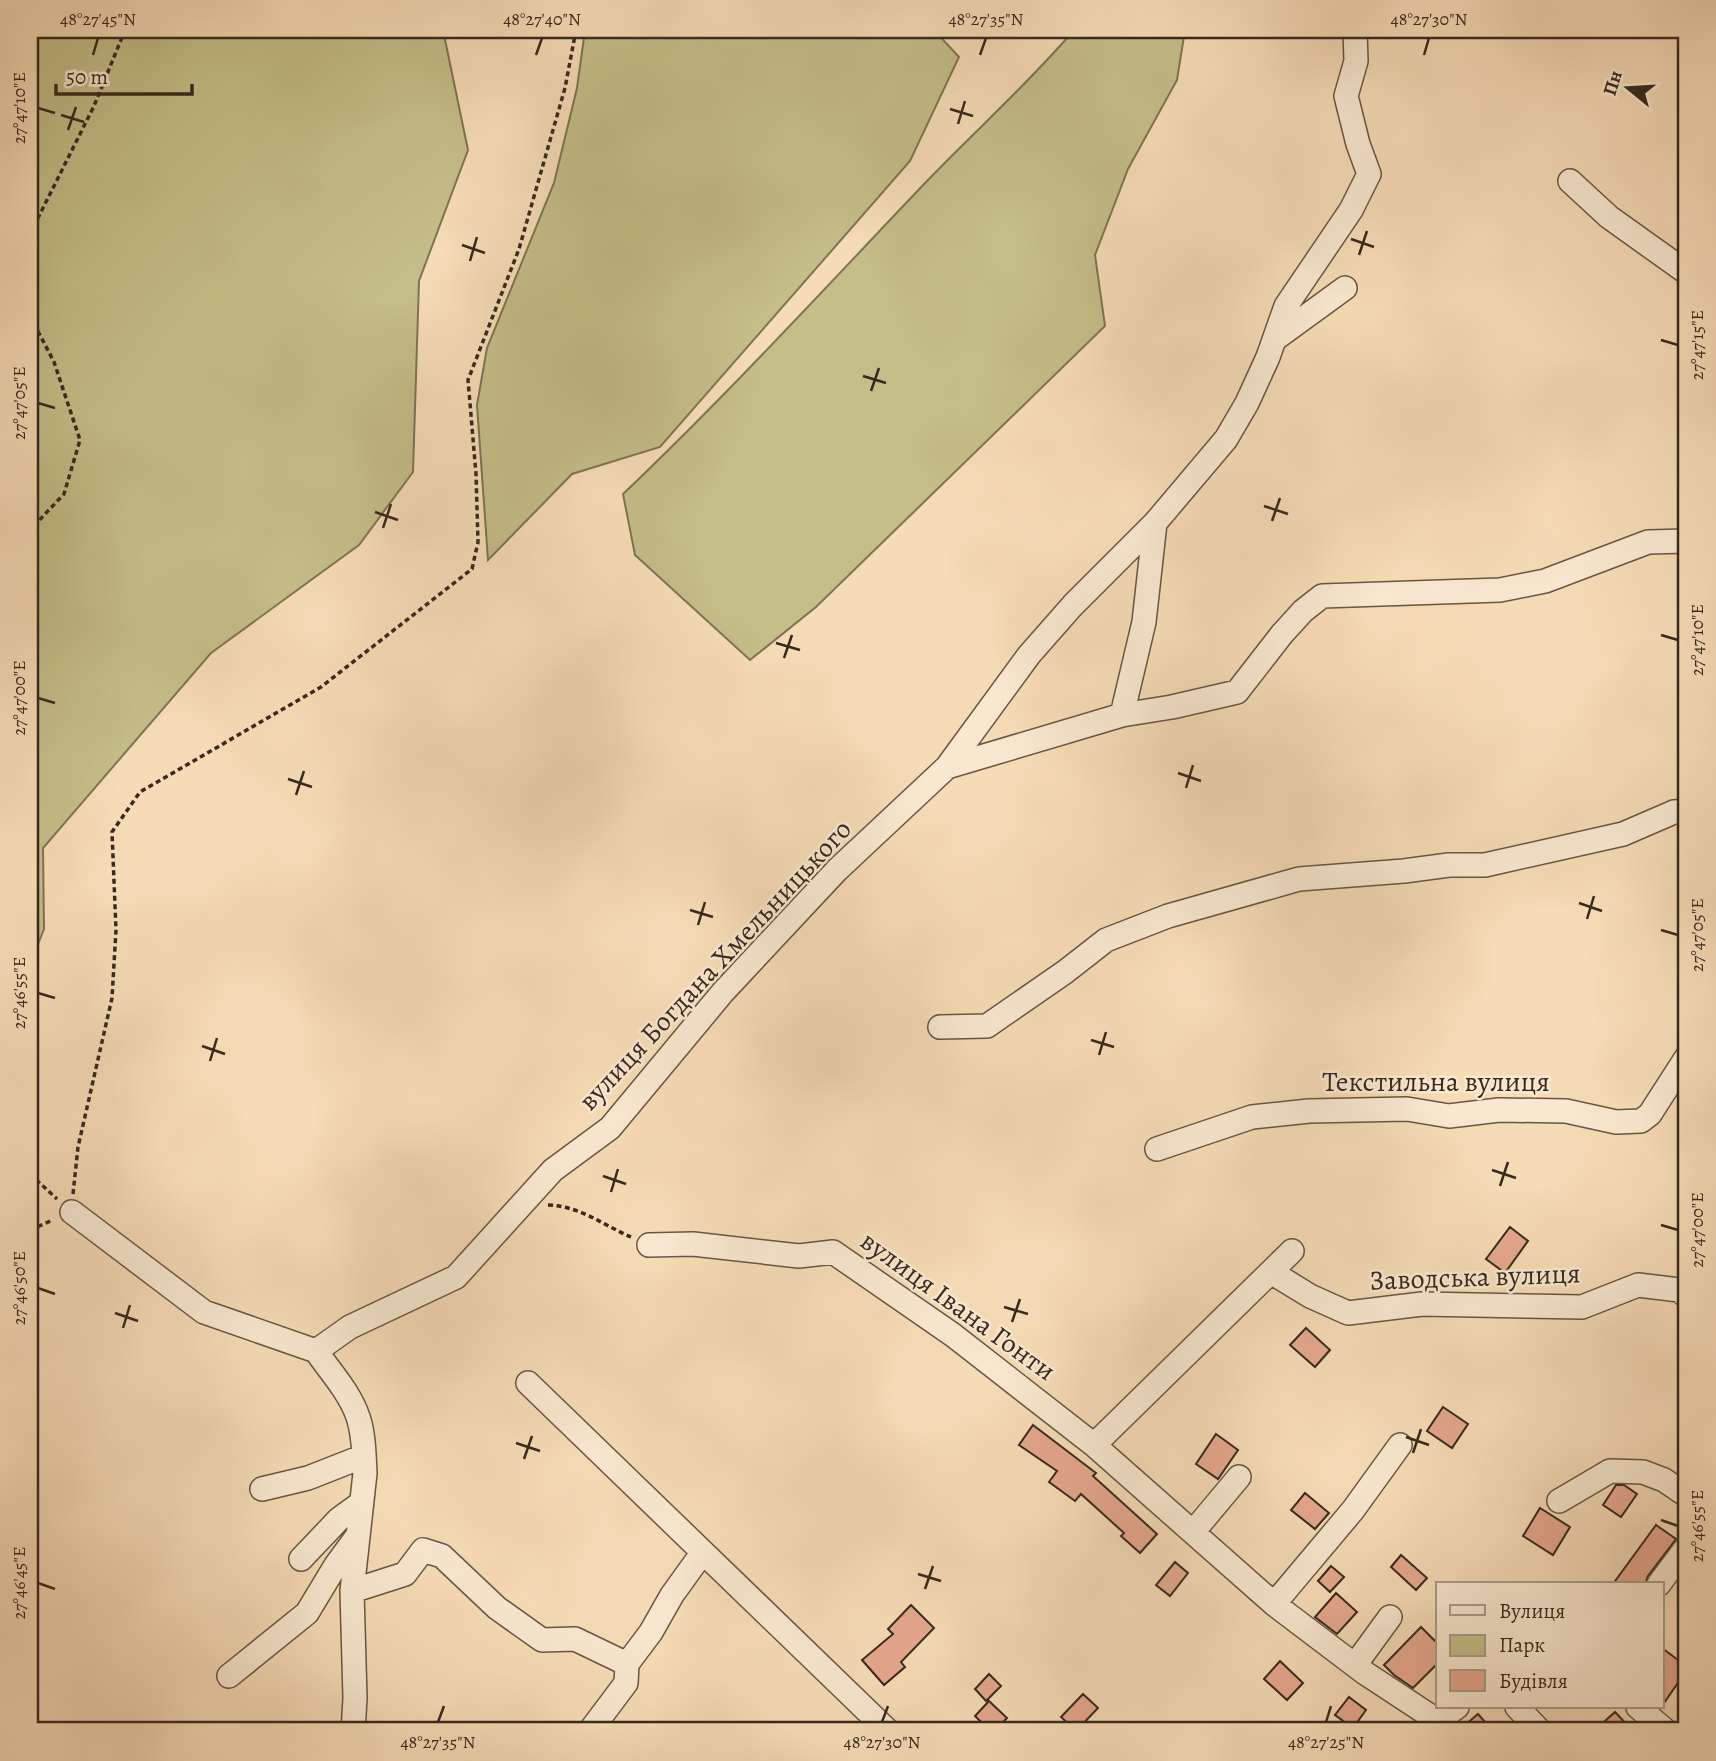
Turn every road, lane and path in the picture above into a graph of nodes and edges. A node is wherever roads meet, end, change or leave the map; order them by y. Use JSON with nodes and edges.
{"nodes":[{"id":1,"x":125,"y":30,"type":"edge"},
{"id":2,"x":576,"y":30,"type":"edge"},
{"id":3,"x":1355,"y":30,"type":"edge"},
{"id":4,"x":1570,"y":181,"type":"dead end"},
{"id":5,"x":30,"y":234,"type":"edge"},
{"id":6,"x":1686,"y":272,"type":"edge"},
{"id":7,"x":1345,"y":288,"type":"dead end"},
{"id":8,"x":30,"y":316,"type":"edge"},
{"id":9,"x":1275,"y":339,"type":"junction"},
{"id":10,"x":1155,"y":523,"type":"junction"},
{"id":11,"x":30,"y":530,"type":"edge"},
{"id":12,"x":1686,"y":541,"type":"edge"},
{"id":13,"x":1122,"y":715,"type":"junction"},
{"id":14,"x":947,"y":767,"type":"junction"},
{"id":15,"x":1686,"y":811,"type":"edge"},
{"id":16,"x":940,"y":1027,"type":"dead end"},
{"id":17,"x":1686,"y":1058,"type":"edge"},
{"id":18,"x":1157,"y":1149,"type":"dead end"},
{"id":19,"x":30,"y":1174,"type":"edge"},
{"id":20,"x":522,"y":1204,"type":"junction"},
{"id":21,"x":72,"y":1212,"type":"junction"},
{"id":22,"x":30,"y":1230,"type":"edge"},
{"id":23,"x":649,"y":1245,"type":"joint"},
{"id":24,"x":1292,"y":1251,"type":"dead end"},
{"id":25,"x":1271,"y":1272,"type":"junction"},
{"id":26,"x":1684,"y":1289,"type":"edge"},
{"id":27,"x":316,"y":1351,"type":"junction"},
{"id":28,"x":528,"y":1383,"type":"dead end"},
{"id":29,"x":1094,"y":1445,"type":"junction"},
{"id":30,"x":1400,"y":1445,"type":"dead end"},
{"id":31,"x":364,"y":1456,"type":"junction"},
{"id":32,"x":1239,"y":1477,"type":"dead end"},
{"id":33,"x":262,"y":1489,"type":"dead end"},
{"id":34,"x":1686,"y":1494,"type":"edge"},
{"id":35,"x":1559,"y":1501,"type":"dead end"},
{"id":36,"x":361,"y":1503,"type":"junction"},
{"id":37,"x":1193,"y":1532,"type":"junction"},
{"id":38,"x":358,"y":1535,"type":"junction"},
{"id":39,"x":1686,"y":1548,"type":"edge"},
{"id":40,"x":703,"y":1552,"type":"junction"},
{"id":41,"x":301,"y":1559,"type":"dead end"},
{"id":42,"x":1660,"y":1582,"type":"edge"},
{"id":43,"x":352,"y":1591,"type":"junction"},
{"id":44,"x":1275,"y":1604,"type":"junction"},
{"id":45,"x":1390,"y":1617,"type":"dead end"},
{"id":46,"x":627,"y":1664,"type":"junction"},
{"id":47,"x":1354,"y":1665,"type":"junction"},
{"id":48,"x":229,"y":1676,"type":"dead end"},
{"id":49,"x":1456,"y":1708,"type":"edge"},
{"id":50,"x":1518,"y":1708,"type":"edge"},
{"id":51,"x":1639,"y":1708,"type":"edge"},
{"id":52,"x":353,"y":1731,"type":"edge"},
{"id":53,"x":590,"y":1731,"type":"edge"},
{"id":54,"x":888,"y":1731,"type":"edge"},
{"id":55,"x":1540,"y":1731,"type":"edge"},
{"id":56,"x":1666,"y":1731,"type":"edge"}],
"edges":[{"from":1,"to":5,"type":"path"},
{"from":2,"to":21,"type":"path"},
{"from":3,"to":9,"type":"street","name":"вулиця Богдана Хмельницького"},
{"from":4,"to":6,"type":"street"},
{"from":7,"to":9,"type":"street"},
{"from":8,"to":11,"type":"path"},
{"from":9,"to":10,"type":"street","name":"вулиця Богдана Хмельницького"},
{"from":10,"to":13,"type":"street"},
{"from":10,"to":14,"type":"street","name":"вулиця Богдана Хмельницького"},
{"from":12,"to":13,"type":"street","name":"вулиця Богдана Хмельницького"},
{"from":13,"to":14,"type":"street","name":"вулиця Богдана Хмельницького"},
{"from":14,"to":20,"type":"street","name":"вулиця Богдана Хмельницького"},
{"from":15,"to":16,"type":"street"},
{"from":17,"to":18,"type":"street","name":"Текстильна вулиця"},
{"from":19,"to":21,"type":"path"},
{"from":20,"to":23,"type":"path"},
{"from":20,"to":27,"type":"street","name":"вулиця Богдана Хмельницького"},
{"from":21,"to":22,"type":"path"},
{"from":21,"to":27,"type":"street"},
{"from":23,"to":29,"type":"street","name":"вулиця Івана Гонти"},
{"from":24,"to":25,"type":"street"},
{"from":25,"to":26,"type":"street","name":"Заводська вулиця"},
{"from":25,"to":29,"type":"street"},
{"from":27,"to":31,"type":"street"},
{"from":28,"to":40,"type":"street"},
{"from":29,"to":37,"type":"street","name":"вулиця Івана Гонти"},
{"from":30,"to":44,"type":"street"},
{"from":31,"to":33,"type":"street"},
{"from":31,"to":36,"type":"street"},
{"from":32,"to":37,"type":"street"},
{"from":34,"to":35,"type":"street"},
{"from":36,"to":38,"type":"street"},
{"from":36,"to":41,"type":"street"},
{"from":37,"to":44,"type":"street","name":"вулиця Івана Гонти"},
{"from":38,"to":43,"type":"street"},
{"from":38,"to":48,"type":"street"},
{"from":39,"to":42,"type":"street"},
{"from":40,"to":46,"type":"street"},
{"from":40,"to":54,"type":"street"},
{"from":43,"to":46,"type":"street"},
{"from":43,"to":52,"type":"street"},
{"from":44,"to":47,"type":"street","name":"вулиця Івана Гонти"},
{"from":45,"to":47,"type":"street"},
{"from":46,"to":53,"type":"street"},
{"from":47,"to":49,"type":"street","name":"вулиця Івана Гонти"},
{"from":50,"to":55,"type":"street"},
{"from":51,"to":56,"type":"street"}]}
